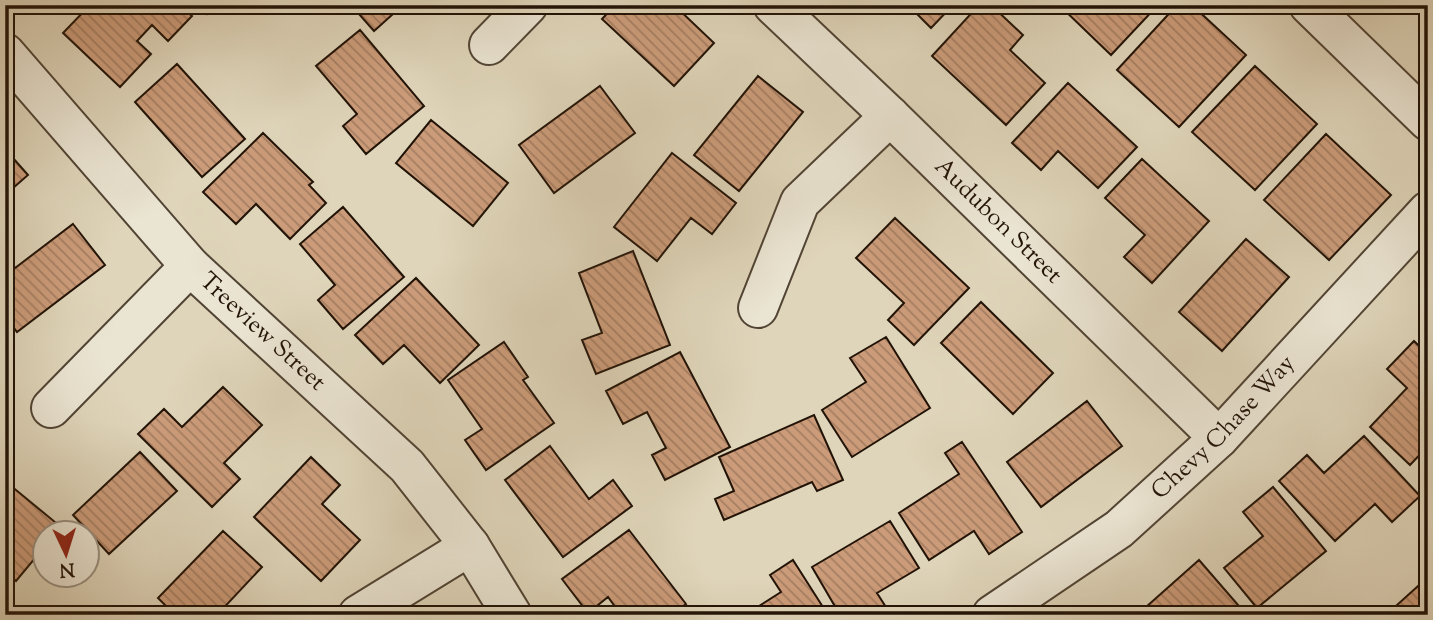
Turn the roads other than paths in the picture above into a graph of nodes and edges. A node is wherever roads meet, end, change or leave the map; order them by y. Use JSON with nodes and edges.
{"nodes":[{"id":1,"x":528,"y":5,"type":"edge"},
{"id":2,"x":773,"y":5,"type":"edge"},
{"id":3,"x":1309,"y":5,"type":"edge"},
{"id":4,"x":489,"y":45,"type":"dead end"},
{"id":5,"x":5,"y":53,"type":"edge"},
{"id":6,"x":890,"y":116,"type":"junction"},
{"id":7,"x":1428,"y":121,"type":"edge"},
{"id":8,"x":1428,"y":211,"type":"edge"},
{"id":9,"x":190,"y":266,"type":"junction"},
{"id":10,"x":758,"y":308,"type":"dead end"},
{"id":11,"x":51,"y":408,"type":"dead end"},
{"id":12,"x":1219,"y":438,"type":"junction"},
{"id":13,"x":470,"y":547,"type":"junction"},
{"id":14,"x":358,"y":615,"type":"edge"},
{"id":15,"x":512,"y":615,"type":"edge"},
{"id":16,"x":992,"y":615,"type":"edge"}],
"edges":[{"from":1,"to":4,"type":"street"},
{"from":2,"to":6,"type":"street","name":"Audubon Street"},
{"from":3,"to":7,"type":"street"},
{"from":5,"to":9,"type":"street","name":"Treeview Street"},
{"from":6,"to":10,"type":"street"},
{"from":6,"to":12,"type":"street","name":"Audubon Street"},
{"from":8,"to":12,"type":"street","name":"Chevy Chase Way"},
{"from":9,"to":11,"type":"street"},
{"from":9,"to":13,"type":"street","name":"Treeview Street"},
{"from":12,"to":16,"type":"street","name":"Chevy Chase Way"},
{"from":13,"to":14,"type":"street"},
{"from":13,"to":15,"type":"street","name":"Treeview Street"}]}
